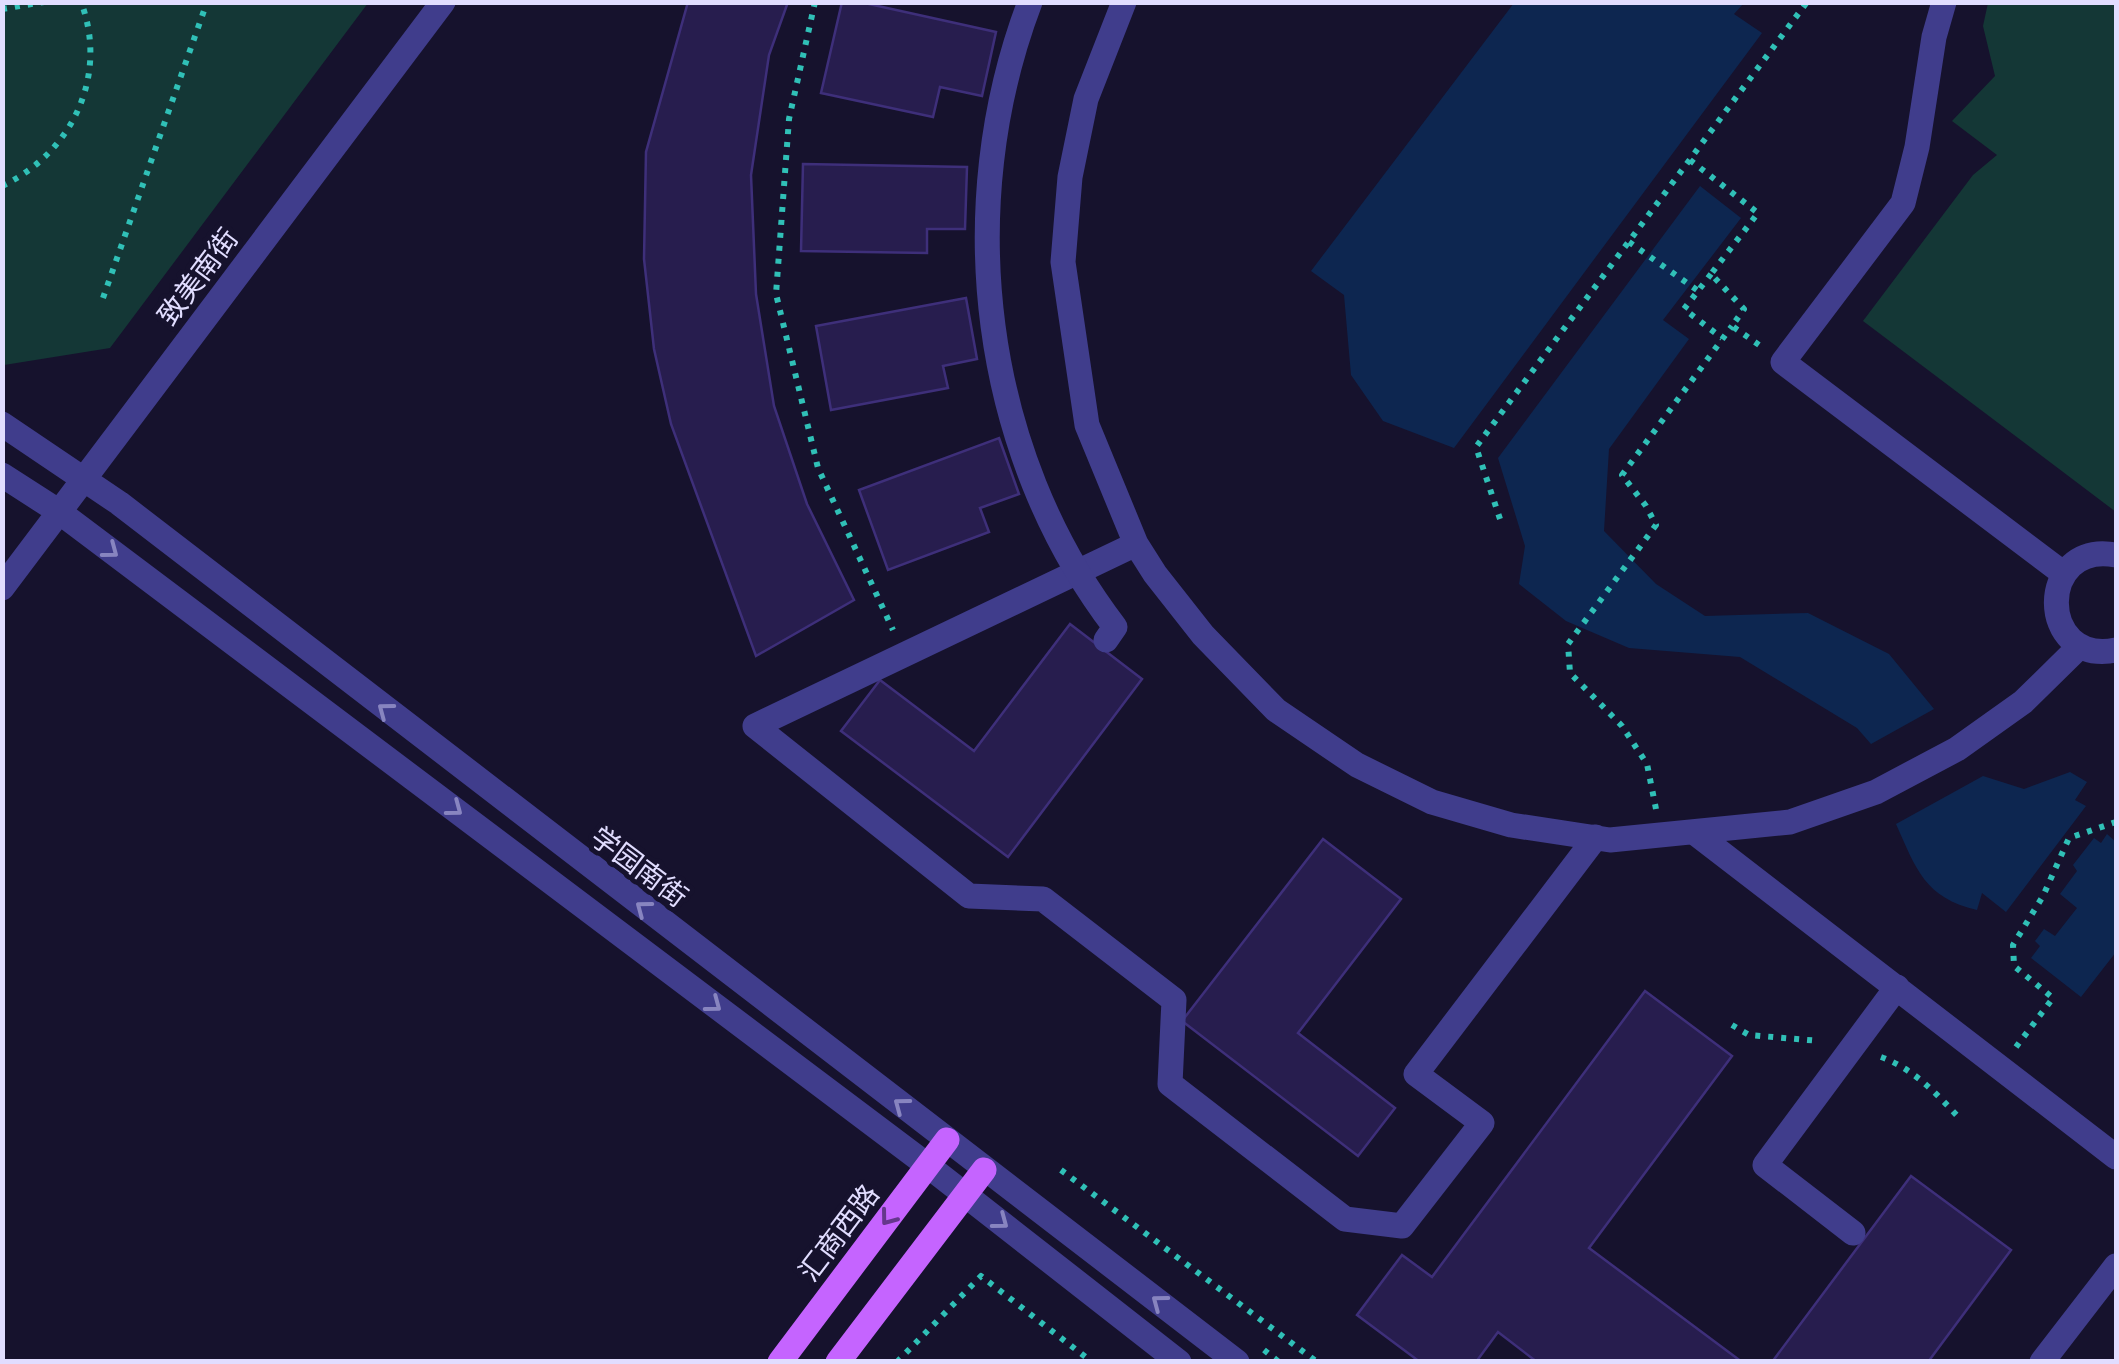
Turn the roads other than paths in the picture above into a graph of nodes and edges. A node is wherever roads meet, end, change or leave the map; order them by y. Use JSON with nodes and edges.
{"nodes":[{"id":1,"x":443,"y":2,"type":"edge"},
{"id":2,"x":1030,"y":2,"type":"edge"},
{"id":3,"x":1124,"y":2,"type":"edge"},
{"id":4,"x":1944,"y":2,"type":"edge"},
{"id":5,"x":2,"y":424,"type":"edge"},
{"id":6,"x":2,"y":475,"type":"edge"},
{"id":7,"x":83,"y":478,"type":"junction"},
{"id":8,"x":58,"y":511,"type":"junction"},
{"id":9,"x":1136,"y":544,"type":"junction"},
{"id":10,"x":2116,"y":555,"type":"edge"},
{"id":11,"x":2064,"y":574,"type":"junction"},
{"id":12,"x":2,"y":588,"type":"edge"},
{"id":13,"x":1106,"y":640,"type":"dead end"},
{"id":14,"x":2080,"y":646,"type":"junction"},
{"id":15,"x":2116,"y":650,"type":"edge"},
{"id":16,"x":1694,"y":832,"type":"junction"},
{"id":17,"x":1596,"y":837,"type":"junction"},
{"id":18,"x":1897,"y":987,"type":"junction"},
{"id":19,"x":947,"y":1140,"type":"junction"},
{"id":20,"x":2114,"y":1150,"type":"edge"},
{"id":21,"x":927,"y":1165,"type":"junction"},
{"id":22,"x":984,"y":1170,"type":"junction"},
{"id":23,"x":964,"y":1194,"type":"junction"},
{"id":24,"x":1853,"y":1233,"type":"dead end"},
{"id":25,"x":2116,"y":1266,"type":"edge"},
{"id":26,"x":780,"y":1362,"type":"edge"},
{"id":27,"x":838,"y":1362,"type":"edge"},
{"id":28,"x":1179,"y":1362,"type":"edge"},
{"id":29,"x":1237,"y":1362,"type":"edge"},
{"id":30,"x":2042,"y":1362,"type":"edge"}],
"edges":[{"from":1,"to":7,"type":"street","name":"致美南街"},
{"from":2,"to":13,"type":"street","bridge":true},
{"from":3,"to":9,"type":"street"},
{"from":4,"to":11,"type":"street"},
{"from":5,"to":7,"type":"street","name":"学园南街"},
{"from":6,"to":8,"type":"street"},
{"from":7,"to":8,"type":"street","name":"致美南街"},
{"from":19,"to":7,"type":"street","name":"学园南街","one_way":true},
{"from":8,"to":12,"type":"street","name":"致美南街"},
{"from":8,"to":21,"type":"street","one_way":true},
{"from":9,"to":17,"type":"street"},
{"from":9,"to":17,"type":"street"},
{"from":10,"to":11,"type":"street"},
{"from":11,"to":14,"type":"street"},
{"from":14,"to":15,"type":"street"},
{"from":14,"to":16,"type":"street"},
{"from":16,"to":17,"type":"street"},
{"from":16,"to":18,"type":"street"},
{"from":18,"to":20,"type":"street"},
{"from":18,"to":24,"type":"street"},
{"from":19,"to":21,"type":"main road","name":"汇商西路"},
{"from":19,"to":22,"type":"street","name":"学园南街"},
{"from":21,"to":23,"type":"street"},
{"from":21,"to":26,"type":"main road","name":"汇商西路","one_way":true},
{"from":22,"to":23,"type":"main road"},
{"from":29,"to":22,"type":"street","name":"学园南街","one_way":true},
{"from":23,"to":27,"type":"main road"},
{"from":23,"to":28,"type":"street","one_way":true},
{"from":25,"to":30,"type":"street"}]}
